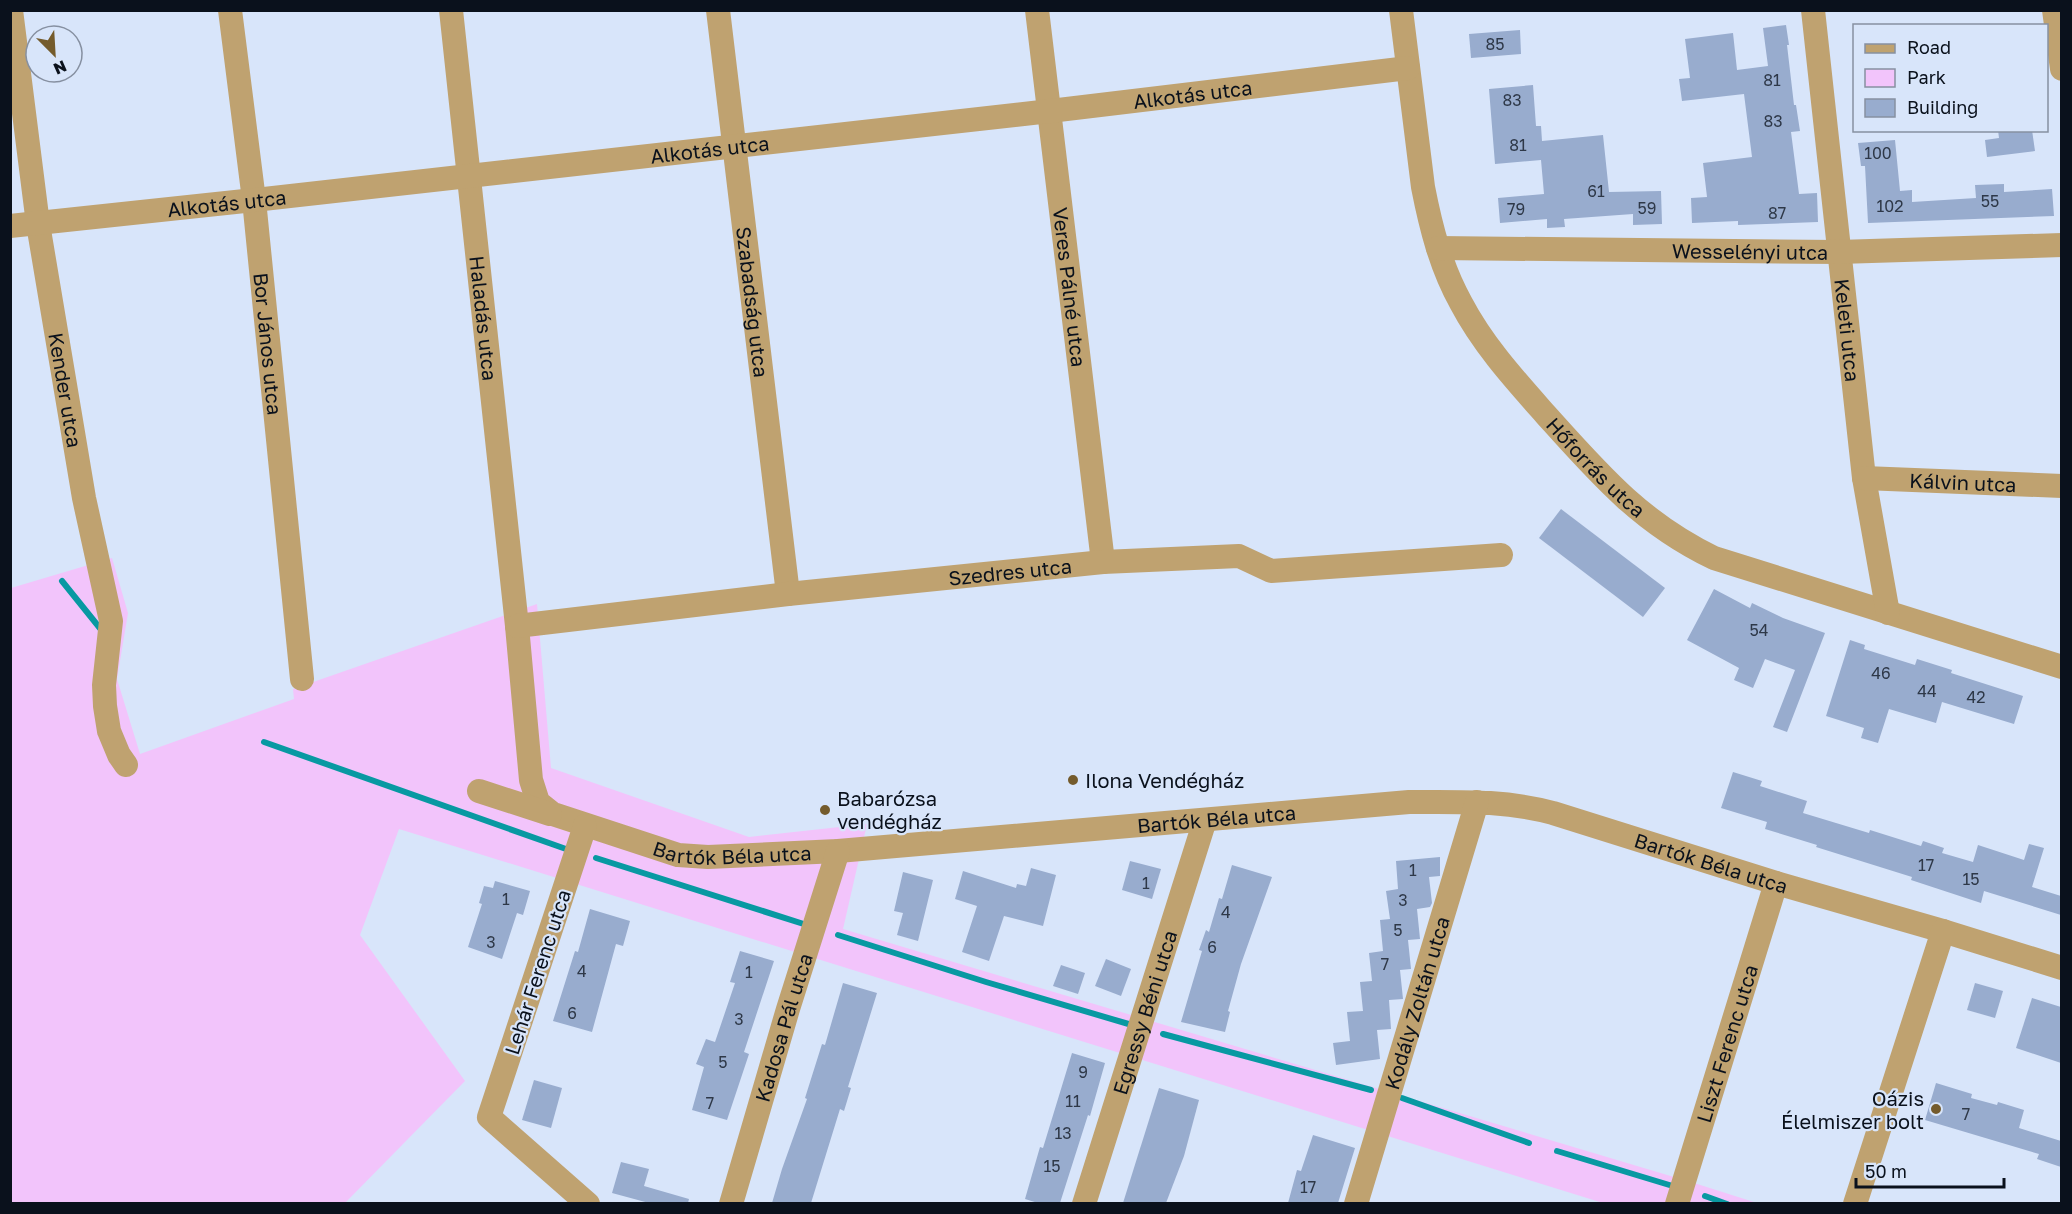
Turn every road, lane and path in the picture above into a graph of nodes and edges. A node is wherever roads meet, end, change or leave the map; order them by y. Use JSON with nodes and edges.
{"nodes":[{"id":1,"x":10,"y":10,"type":"edge"},
{"id":2,"x":230,"y":10,"type":"edge"},
{"id":3,"x":451,"y":10,"type":"edge"},
{"id":4,"x":718,"y":10,"type":"edge"},
{"id":5,"x":1037,"y":10,"type":"edge"},
{"id":6,"x":1401,"y":10,"type":"edge"},
{"id":7,"x":1813,"y":10,"type":"edge"},
{"id":8,"x":2054,"y":10,"type":"edge"},
{"id":9,"x":1408,"y":68,"type":"junction"},
{"id":10,"x":2061,"y":69,"type":"edge"},
{"id":11,"x":1050,"y":111,"type":"junction"},
{"id":12,"x":733,"y":146,"type":"junction"},
{"id":13,"x":469,"y":176,"type":"junction"},
{"id":14,"x":254,"y":200,"type":"junction"},
{"id":15,"x":38,"y":224,"type":"junction"},
{"id":16,"x":10,"y":226,"type":"edge"},
{"id":17,"x":2061,"y":245,"type":"edge"},
{"id":18,"x":1438,"y":248,"type":"junction"},
{"id":19,"x":1839,"y":252,"type":"junction"},
{"id":20,"x":1864,"y":478,"type":"junction"},
{"id":21,"x":2061,"y":486,"type":"edge"},
{"id":22,"x":1502,"y":555,"type":"dead end"},
{"id":23,"x":1103,"y":562,"type":"junction"},
{"id":24,"x":788,"y":594,"type":"junction"},
{"id":25,"x":1888,"y":613,"type":"junction"},
{"id":26,"x":517,"y":626,"type":"junction"},
{"id":27,"x":2061,"y":667,"type":"edge"},
{"id":28,"x":302,"y":679,"type":"dead end"},
{"id":29,"x":126,"y":765,"type":"dead end"},
{"id":30,"x":479,"y":791,"type":"dead end"},
{"id":31,"x":1477,"y":802,"type":"junction"},
{"id":32,"x":553,"y":814,"type":"junction"},
{"id":33,"x":1205,"y":820,"type":"junction"},
{"id":34,"x":585,"y":826,"type":"junction"},
{"id":35,"x":838,"y":851,"type":"junction"},
{"id":36,"x":1776,"y":883,"type":"junction"},
{"id":37,"x":1943,"y":931,"type":"junction"},
{"id":38,"x":2061,"y":968,"type":"edge"},
{"id":39,"x":588,"y":1203,"type":"edge"},
{"id":40,"x":731,"y":1203,"type":"edge"},
{"id":41,"x":1084,"y":1203,"type":"edge"},
{"id":42,"x":1356,"y":1203,"type":"edge"},
{"id":43,"x":1677,"y":1203,"type":"edge"},
{"id":44,"x":1856,"y":1203,"type":"edge"}],
"edges":[{"from":1,"to":15,"type":"street","name":"Kender utca"},
{"from":2,"to":14,"type":"street","name":"Bor János utca"},
{"from":3,"to":13,"type":"street","name":"Haladás utca"},
{"from":4,"to":12,"type":"street","name":"Szabadság utca"},
{"from":5,"to":11,"type":"street","name":"Veres Pálné utca"},
{"from":6,"to":9,"type":"street","name":"Hőforrás utca"},
{"from":7,"to":19,"type":"street","name":"Keleti utca"},
{"from":8,"to":10,"type":"street"},
{"from":9,"to":11,"type":"street","name":"Alkotás utca"},
{"from":9,"to":18,"type":"street","name":"Hőforrás utca"},
{"from":11,"to":12,"type":"street","name":"Alkotás utca"},
{"from":11,"to":23,"type":"street","name":"Veres Pálné utca"},
{"from":12,"to":13,"type":"street","name":"Alkotás utca"},
{"from":12,"to":24,"type":"street","name":"Szabadság utca"},
{"from":13,"to":14,"type":"street","name":"Alkotás utca"},
{"from":13,"to":26,"type":"street","name":"Haladás utca"},
{"from":14,"to":15,"type":"street","name":"Alkotás utca"},
{"from":14,"to":28,"type":"street","name":"Bor János utca"},
{"from":15,"to":16,"type":"street","name":"Alkotás utca"},
{"from":15,"to":29,"type":"street","name":"Kender utca"},
{"from":17,"to":19,"type":"street","name":"Wesselényi utca"},
{"from":18,"to":19,"type":"street","name":"Wesselényi utca"},
{"from":18,"to":25,"type":"street","name":"Hőforrás utca"},
{"from":19,"to":20,"type":"street","name":"Keleti utca"},
{"from":20,"to":21,"type":"street","name":"Kálvin utca"},
{"from":20,"to":25,"type":"street","name":"Keleti utca"},
{"from":22,"to":23,"type":"street","name":"Szedres utca"},
{"from":23,"to":24,"type":"street","name":"Szedres utca"},
{"from":24,"to":26,"type":"street","name":"Szedres utca"},
{"from":25,"to":27,"type":"street","name":"Hőforrás utca"},
{"from":26,"to":32,"type":"street"},
{"from":30,"to":32,"type":"street","name":"Bartók Béla utca"},
{"from":31,"to":33,"type":"street","name":"Bartók Béla utca"},
{"from":31,"to":36,"type":"street","name":"Bartók Béla utca"},
{"from":31,"to":42,"type":"street","name":"Kodály Zoltán utca"},
{"from":32,"to":34,"type":"street","name":"Bartók Béla utca"},
{"from":33,"to":35,"type":"street","name":"Bartók Béla utca"},
{"from":33,"to":41,"type":"street","name":"Egressy Béni utca"},
{"from":34,"to":35,"type":"street","name":"Bartók Béla utca"},
{"from":34,"to":39,"type":"street","name":"Lehár Ferenc utca"},
{"from":35,"to":40,"type":"street","name":"Kadosa Pál utca"},
{"from":36,"to":37,"type":"street","name":"Bartók Béla utca"},
{"from":36,"to":43,"type":"street","name":"Liszt Ferenc utca"},
{"from":37,"to":38,"type":"street","name":"Bartók Béla utca"},
{"from":37,"to":44,"type":"street"}]}
